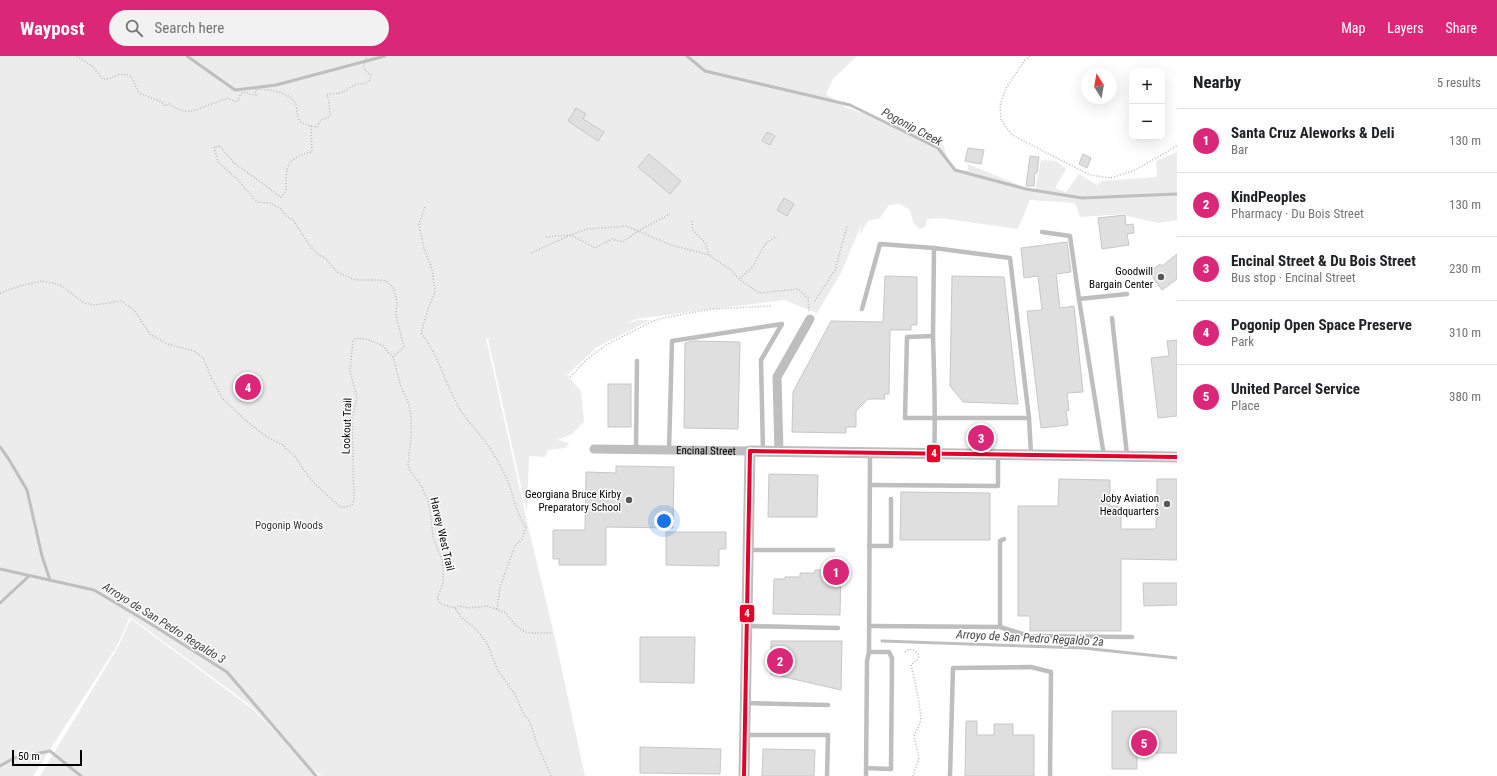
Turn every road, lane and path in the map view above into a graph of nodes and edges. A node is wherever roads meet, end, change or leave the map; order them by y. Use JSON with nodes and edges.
{"nodes":[{"id":1,"x":77,"y":56,"type":"edge"},
{"id":2,"x":366,"y":56,"type":"edge"},
{"id":3,"x":1030,"y":56,"type":"edge"},
{"id":4,"x":311,"y":126,"type":"junction"},
{"id":5,"x":1177,"y":146,"type":"edge"},
{"id":6,"x":425,"y":207,"type":"dead end"},
{"id":7,"x":670,"y":214,"type":"dead end"},
{"id":8,"x":692,"y":220,"type":"dead end"},
{"id":9,"x":846,"y":226,"type":"dead end"},
{"id":10,"x":638,"y":231,"type":"junction"},
{"id":11,"x":1042,"y":232,"type":"dead end"},
{"id":12,"x":571,"y":235,"type":"junction"},
{"id":13,"x":777,"y":236,"type":"dead end"},
{"id":14,"x":546,"y":237,"type":"dead end"},
{"id":15,"x":934,"y":248,"type":"junction"},
{"id":16,"x":531,"y":253,"type":"dead end"},
{"id":17,"x":709,"y":255,"type":"junction"},
{"id":18,"x":739,"y":279,"type":"junction"},
{"id":19,"x":0,"y":293,"type":"edge"},
{"id":20,"x":1127,"y":294,"type":"dead end"},
{"id":21,"x":1079,"y":300,"type":"junction"},
{"id":22,"x":815,"y":301,"type":"dead end"},
{"id":23,"x":772,"y":306,"type":"dead end"},
{"id":24,"x":862,"y":309,"type":"dead end"},
{"id":25,"x":1112,"y":318,"type":"dead end"},
{"id":26,"x":810,"y":319,"type":"joint"},
{"id":27,"x":933,"y":336,"type":"junction"},
{"id":28,"x":393,"y":357,"type":"junction"},
{"id":29,"x":638,"y":361,"type":"dead end"},
{"id":30,"x":570,"y":376,"type":"dead end"},
{"id":31,"x":934,"y":418,"type":"junction"},
{"id":32,"x":1029,"y":418,"type":"junction"},
{"id":33,"x":594,"y":449,"type":"dead end"},
{"id":34,"x":636,"y":450,"type":"junction"},
{"id":35,"x":669,"y":450,"type":"junction"},
{"id":36,"x":750,"y":451,"type":"junction"},
{"id":37,"x":763,"y":452,"type":"junction"},
{"id":38,"x":778,"y":452,"type":"junction"},
{"id":39,"x":870,"y":453,"type":"junction"},
{"id":40,"x":934,"y":454,"type":"junction"},
{"id":41,"x":998,"y":454,"type":"junction"},
{"id":42,"x":1031,"y":455,"type":"junction"},
{"id":43,"x":1104,"y":456,"type":"junction"},
{"id":44,"x":1127,"y":456,"type":"junction"},
{"id":45,"x":1177,"y":457,"type":"edge"},
{"id":46,"x":870,"y":485,"type":"junction"},
{"id":47,"x":891,"y":499,"type":"dead end"},
{"id":48,"x":1004,"y":539,"type":"dead end"},
{"id":49,"x":869,"y":546,"type":"junction"},
{"id":50,"x":748,"y":550,"type":"junction"},
{"id":51,"x":833,"y":550,"type":"dead end"},
{"id":52,"x":455,"y":608,"type":"junction"},
{"id":53,"x":497,"y":609,"type":"junction"},
{"id":54,"x":746,"y":626,"type":"junction"},
{"id":55,"x":870,"y":626,"type":"junction"},
{"id":56,"x":1000,"y":627,"type":"junction"},
{"id":57,"x":838,"y":628,"type":"dead end"},
{"id":58,"x":552,"y":633,"type":"dead end"},
{"id":59,"x":1132,"y":637,"type":"dead end"},
{"id":60,"x":870,"y":652,"type":"junction"},
{"id":61,"x":906,"y":652,"type":"dead end"},
{"id":62,"x":745,"y":702,"type":"junction"},
{"id":63,"x":828,"y":705,"type":"dead end"},
{"id":64,"x":745,"y":735,"type":"junction"},
{"id":65,"x":866,"y":768,"type":"junction"},
{"id":66,"x":551,"y":776,"type":"edge"},
{"id":67,"x":744,"y":776,"type":"edge"},
{"id":68,"x":827,"y":776,"type":"edge"},
{"id":69,"x":866,"y":776,"type":"edge"},
{"id":70,"x":913,"y":776,"type":"edge"},
{"id":71,"x":950,"y":776,"type":"edge"},
{"id":72,"x":1050,"y":776,"type":"edge"}],
"edges":[{"from":1,"to":4,"type":"path"},
{"from":2,"to":4,"type":"path"},
{"from":3,"to":5,"type":"path"},
{"from":4,"to":28,"type":"path"},
{"from":6,"to":53,"type":"path"},
{"from":7,"to":10,"type":"path"},
{"from":8,"to":17,"type":"path"},
{"from":9,"to":22,"type":"path"},
{"from":10,"to":12,"type":"path"},
{"from":10,"to":12,"type":"path"},
{"from":10,"to":17,"type":"path"},
{"from":11,"to":21,"type":"lane"},
{"from":12,"to":14,"type":"path"},
{"from":12,"to":16,"type":"path"},
{"from":13,"to":18,"type":"path"},
{"from":15,"to":24,"type":"lane"},
{"from":15,"to":27,"type":"lane"},
{"from":15,"to":32,"type":"lane"},
{"from":17,"to":18,"type":"path"},
{"from":18,"to":26,"type":"path"},
{"from":19,"to":28,"type":"path","name":"Lookout Trail"},
{"from":20,"to":21,"type":"lane"},
{"from":21,"to":43,"type":"lane"},
{"from":23,"to":30,"type":"path"},
{"from":25,"to":44,"type":"lane"},
{"from":26,"to":38,"type":"street"},
{"from":27,"to":31,"type":"lane"},
{"from":27,"to":31,"type":"lane"},
{"from":28,"to":52,"type":"path","name":"Harvey West Trail"},
{"from":29,"to":34,"type":"lane"},
{"from":31,"to":32,"type":"lane"},
{"from":31,"to":40,"type":"lane"},
{"from":32,"to":42,"type":"lane"},
{"from":33,"to":34,"type":"street","name":"Encinal Street"},
{"from":34,"to":35,"type":"street","name":"Encinal Street"},
{"from":35,"to":36,"type":"street","name":"Encinal Street"},
{"from":35,"to":37,"type":"lane"},
{"from":36,"to":37,"type":"street","name":"Encinal Street"},
{"from":36,"to":50,"type":"street"},
{"from":37,"to":38,"type":"street","name":"Encinal Street"},
{"from":38,"to":39,"type":"street","name":"Encinal Street"},
{"from":39,"to":40,"type":"street","name":"Encinal Street"},
{"from":39,"to":46,"type":"lane"},
{"from":40,"to":41,"type":"street","name":"Encinal Street"},
{"from":41,"to":42,"type":"street","name":"Encinal Street"},
{"from":41,"to":46,"type":"lane"},
{"from":42,"to":43,"type":"street","name":"Encinal Street"},
{"from":43,"to":44,"type":"street","name":"Encinal Street"},
{"from":44,"to":45,"type":"street","name":"Encinal Street"},
{"from":46,"to":49,"type":"lane"},
{"from":47,"to":49,"type":"lane"},
{"from":48,"to":56,"type":"lane"},
{"from":49,"to":55,"type":"lane"},
{"from":50,"to":51,"type":"lane"},
{"from":50,"to":54,"type":"street"},
{"from":52,"to":53,"type":"path"},
{"from":52,"to":66,"type":"path","name":"Harvey West Trail"},
{"from":53,"to":58,"type":"path"},
{"from":54,"to":57,"type":"lane"},
{"from":54,"to":62,"type":"street"},
{"from":55,"to":56,"type":"lane"},
{"from":55,"to":60,"type":"lane"},
{"from":56,"to":59,"type":"lane"},
{"from":60,"to":65,"type":"lane"},
{"from":60,"to":65,"type":"lane"},
{"from":61,"to":70,"type":"path"},
{"from":62,"to":63,"type":"lane"},
{"from":62,"to":64,"type":"street"},
{"from":64,"to":67,"type":"street"},
{"from":64,"to":68,"type":"lane"},
{"from":65,"to":69,"type":"lane"},
{"from":71,"to":72,"type":"lane"}]}
